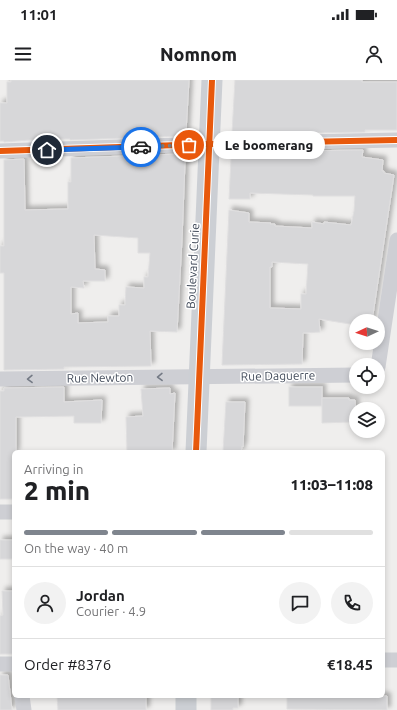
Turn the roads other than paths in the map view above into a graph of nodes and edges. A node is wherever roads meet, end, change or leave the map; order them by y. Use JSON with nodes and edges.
{"nodes":[{"id":1,"x":212,"y":80,"type":"edge"},
{"id":2,"x":397,"y":140,"type":"edge"},
{"id":3,"x":209,"y":144,"type":"junction"},
{"id":4,"x":0,"y":152,"type":"edge"},
{"id":5,"x":397,"y":240,"type":"edge"},
{"id":6,"x":379,"y":358,"type":"edge"},
{"id":7,"x":349,"y":375,"type":"edge"},
{"id":8,"x":199,"y":377,"type":"junction"},
{"id":9,"x":0,"y":379,"type":"edge"},
{"id":10,"x":196,"y":450,"type":"edge"},
{"id":11,"x":0,"y":512,"type":"edge"},
{"id":12,"x":12,"y":512,"type":"edge"},
{"id":13,"x":385,"y":660,"type":"edge"},
{"id":14,"x":397,"y":660,"type":"edge"},
{"id":15,"x":0,"y":664,"type":"edge"},
{"id":16,"x":12,"y":664,"type":"edge"},
{"id":17,"x":22,"y":698,"type":"edge"},
{"id":18,"x":186,"y":698,"type":"edge"},
{"id":19,"x":24,"y":710,"type":"edge"},
{"id":20,"x":186,"y":710,"type":"edge"}],
"edges":[{"from":1,"to":3,"type":"street","name":"Boulevard Curie"},
{"from":2,"to":3,"type":"street"},
{"from":3,"to":4,"type":"street"},
{"from":3,"to":8,"type":"street","name":"Boulevard Curie"},
{"from":5,"to":6,"type":"street"},
{"from":7,"to":8,"type":"street","name":"Rue Daguerre"},
{"from":8,"to":9,"type":"street","name":"Rue Newton","one_way":true},
{"from":8,"to":10,"type":"street","name":"Boulevard Curie"},
{"from":11,"to":12,"type":"street"},
{"from":13,"to":14,"type":"street"},
{"from":15,"to":16,"type":"street"},
{"from":17,"to":19,"type":"street"},
{"from":18,"to":20,"type":"street"}]}
